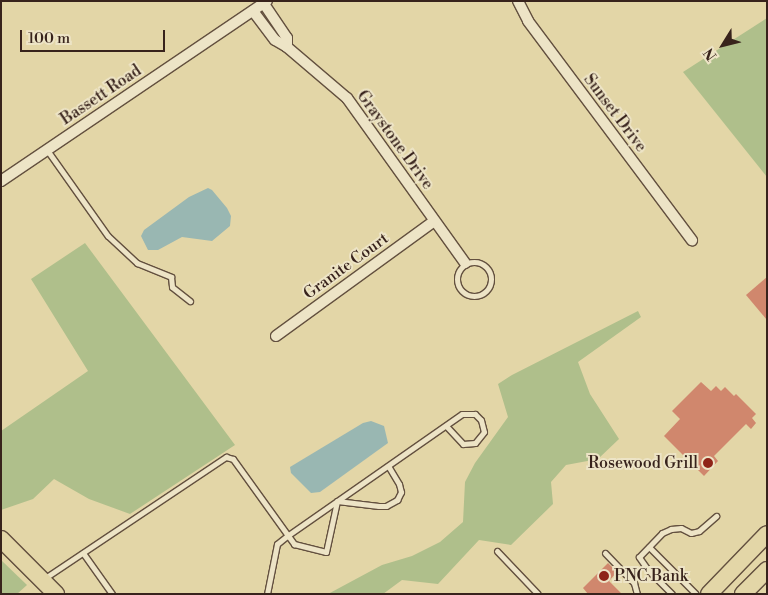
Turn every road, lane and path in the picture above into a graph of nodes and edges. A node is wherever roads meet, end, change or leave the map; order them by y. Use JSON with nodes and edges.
{"nodes":[{"id":1,"x":518,"y":1,"type":"edge"},
{"id":2,"x":265,"y":2,"type":"edge"},
{"id":3,"x":253,"y":11,"type":"junction"},
{"id":4,"x":288,"y":47,"type":"junction"},
{"id":5,"x":47,"y":150,"type":"junction"},
{"id":6,"x":1,"y":181,"type":"edge"},
{"id":7,"x":434,"y":221,"type":"junction"},
{"id":8,"x":692,"y":240,"type":"dead end"},
{"id":9,"x":465,"y":263,"type":"junction"},
{"id":10,"x":190,"y":301,"type":"dead end"},
{"id":11,"x":276,"y":336,"type":"dead end"},
{"id":12,"x":446,"y":426,"type":"junction"},
{"id":13,"x":388,"y":466,"type":"junction"},
{"id":14,"x":337,"y":501,"type":"junction"},
{"id":15,"x":716,"y":516,"type":"dead end"},
{"id":16,"x":767,"y":534,"type":"edge"},
{"id":17,"x":287,"y":536,"type":"junction"},
{"id":18,"x":1,"y":539,"type":"edge"},
{"id":19,"x":649,"y":547,"type":"junction"},
{"id":20,"x":767,"y":547,"type":"edge"},
{"id":21,"x":497,"y":551,"type":"dead end"},
{"id":22,"x":605,"y":552,"type":"dead end"},
{"id":23,"x":83,"y":553,"type":"junction"},
{"id":24,"x":767,"y":570,"type":"edge"},
{"id":25,"x":43,"y":580,"type":"junction"},
{"id":26,"x":56,"y":594,"type":"edge"},
{"id":27,"x":112,"y":594,"type":"edge"},
{"id":28,"x":267,"y":594,"type":"edge"},
{"id":29,"x":538,"y":594,"type":"edge"},
{"id":30,"x":637,"y":594,"type":"edge"},
{"id":31,"x":672,"y":594,"type":"edge"},
{"id":32,"x":696,"y":594,"type":"edge"},
{"id":33,"x":709,"y":594,"type":"edge"},
{"id":34,"x":724,"y":594,"type":"edge"},
{"id":35,"x":743,"y":594,"type":"edge"}],
"edges":[{"from":1,"to":8,"type":"street","name":"Sunset Drive"},
{"from":2,"to":3,"type":"street","name":"Bassett Road"},
{"from":2,"to":4,"type":"street","name":"Graystone Drive"},
{"from":3,"to":4,"type":"street","name":"Graystone Drive"},
{"from":3,"to":5,"type":"street","name":"Bassett Road"},
{"from":4,"to":7,"type":"street","name":"Graystone Drive"},
{"from":5,"to":6,"type":"street","name":"Bassett Road"},
{"from":5,"to":10,"type":"lane"},
{"from":7,"to":9,"type":"street","name":"Graystone Drive"},
{"from":7,"to":11,"type":"street","name":"Granite Court"},
{"from":9,"to":9,"type":"lane"},
{"from":12,"to":12,"type":"lane"},
{"from":12,"to":13,"type":"lane"},
{"from":13,"to":14,"type":"lane"},
{"from":13,"to":14,"type":"lane"},
{"from":14,"to":17,"type":"lane"},
{"from":14,"to":17,"type":"lane"},
{"from":15,"to":19,"type":"lane"},
{"from":16,"to":33,"type":"main road"},
{"from":17,"to":23,"type":"lane"},
{"from":17,"to":28,"type":"lane"},
{"from":18,"to":25,"type":"main road"},
{"from":19,"to":31,"type":"lane"},
{"from":19,"to":32,"type":"lane"},
{"from":20,"to":34,"type":"main road"},
{"from":21,"to":29,"type":"lane"},
{"from":22,"to":30,"type":"lane"},
{"from":23,"to":25,"type":"lane"},
{"from":23,"to":27,"type":"lane"},
{"from":24,"to":35,"type":"main road"},
{"from":25,"to":26,"type":"main road"}]}
